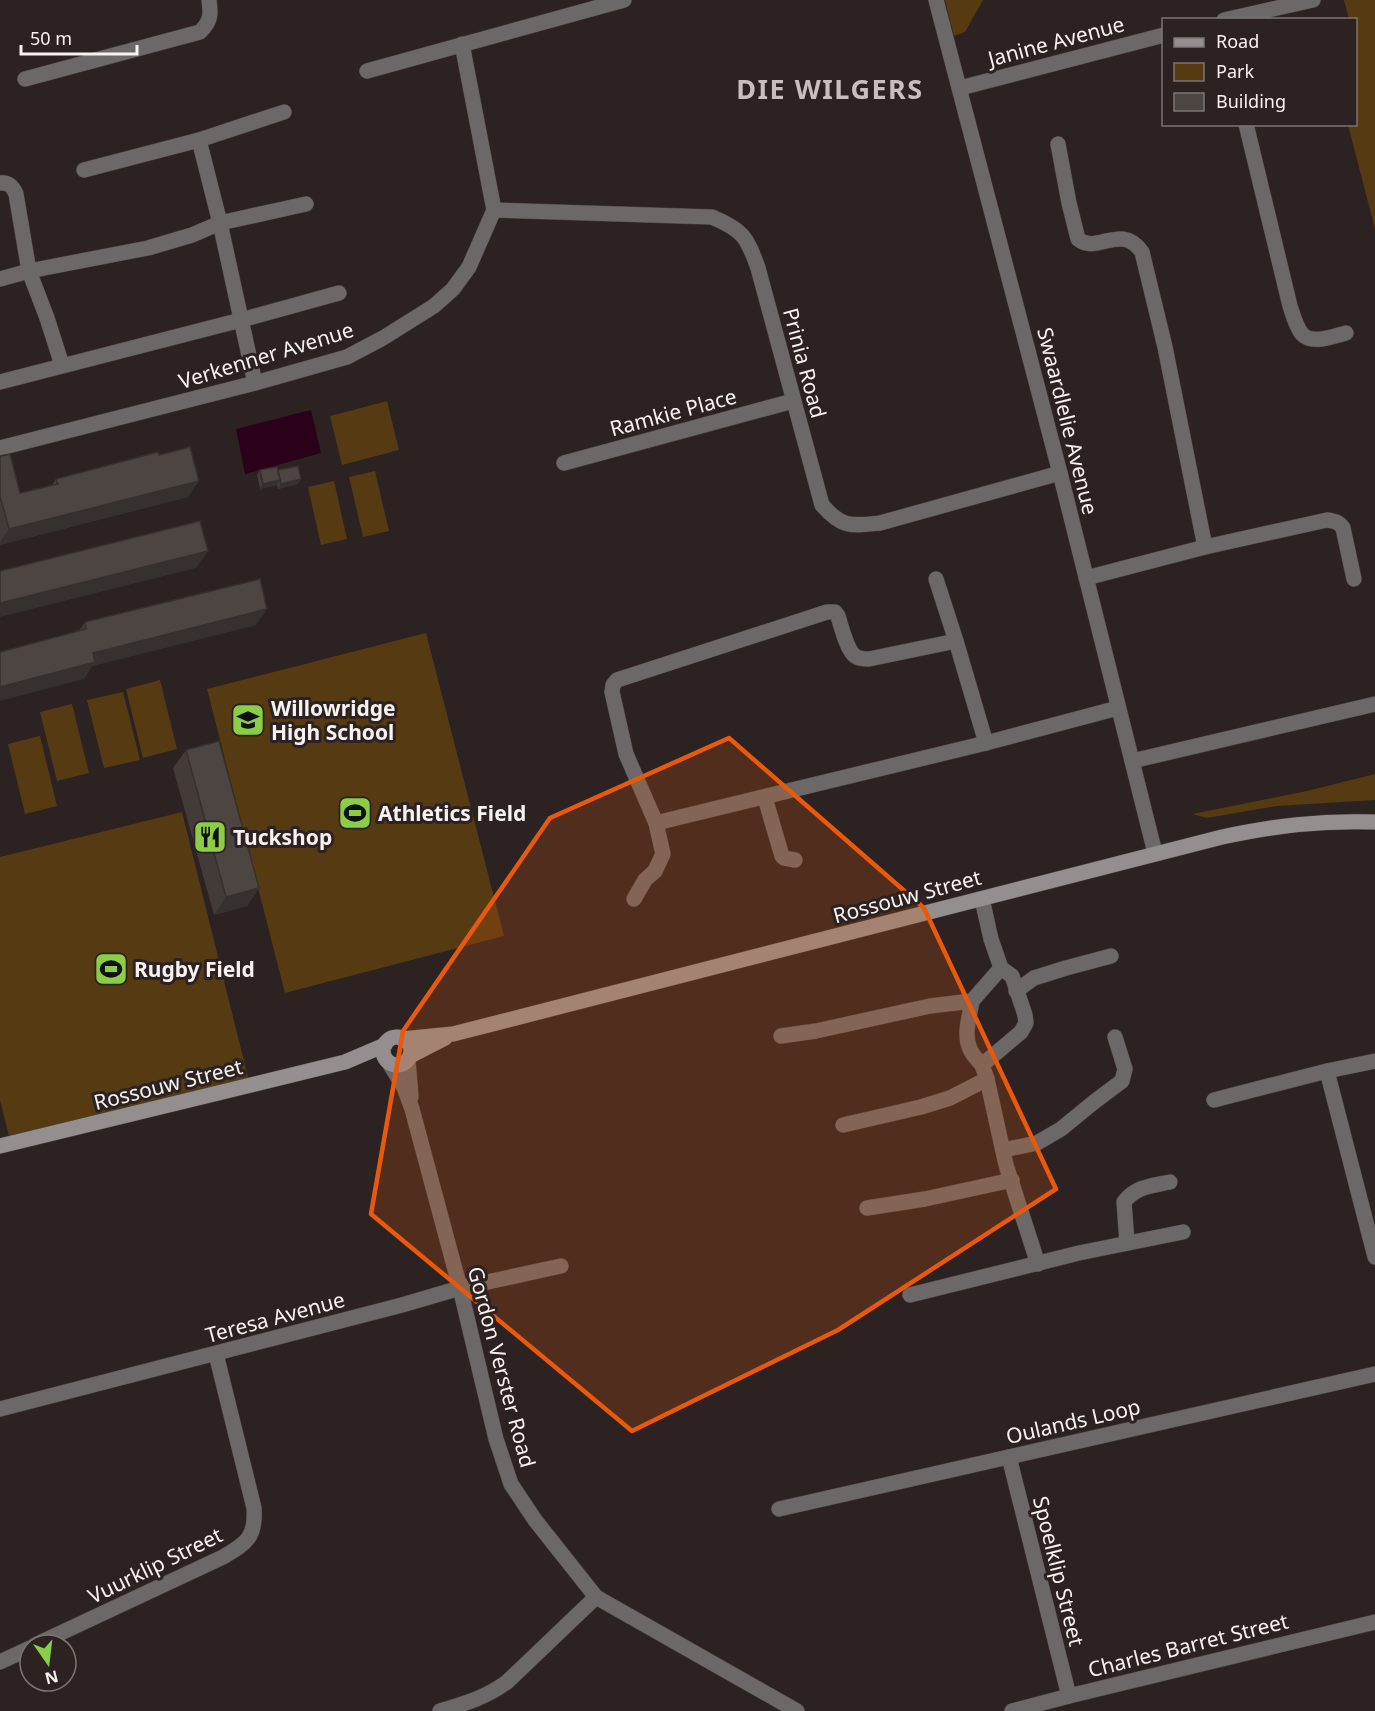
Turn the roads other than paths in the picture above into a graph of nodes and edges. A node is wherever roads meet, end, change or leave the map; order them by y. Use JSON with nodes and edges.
{"nodes":[{"id":1,"x":209,"y":0,"type":"edge"},
{"id":2,"x":624,"y":0,"type":"edge"},
{"id":3,"x":936,"y":0,"type":"edge"},
{"id":4,"x":1313,"y":0,"type":"edge"},
{"id":5,"x":1233,"y":18,"type":"edge"},
{"id":6,"x":1162,"y":36,"type":"edge"},
{"id":7,"x":462,"y":44,"type":"junction"},
{"id":8,"x":367,"y":71,"type":"dead end"},
{"id":9,"x":25,"y":79,"type":"dead end"},
{"id":10,"x":960,"y":88,"type":"junction"},
{"id":11,"x":284,"y":112,"type":"dead end"},
{"id":12,"x":1246,"y":126,"type":"edge"},
{"id":13,"x":199,"y":140,"type":"junction"},
{"id":14,"x":1058,"y":144,"type":"dead end"},
{"id":15,"x":84,"y":170,"type":"dead end"},
{"id":16,"x":0,"y":183,"type":"edge"},
{"id":17,"x":306,"y":204,"type":"dead end"},
{"id":18,"x":494,"y":210,"type":"junction"},
{"id":19,"x":220,"y":222,"type":"junction"},
{"id":20,"x":29,"y":271,"type":"junction"},
{"id":21,"x":0,"y":279,"type":"edge"},
{"id":22,"x":339,"y":293,"type":"dead end"},
{"id":23,"x":241,"y":320,"type":"junction"},
{"id":24,"x":1346,"y":333,"type":"dead end"},
{"id":25,"x":62,"y":365,"type":"junction"},
{"id":26,"x":0,"y":382,"type":"edge"},
{"id":27,"x":255,"y":383,"type":"junction"},
{"id":28,"x":793,"y":401,"type":"junction"},
{"id":29,"x":0,"y":448,"type":"edge"},
{"id":30,"x":564,"y":464,"type":"dead end"},
{"id":31,"x":1060,"y":472,"type":"junction"},
{"id":32,"x":1205,"y":547,"type":"junction"},
{"id":33,"x":1086,"y":578,"type":"junction"},
{"id":34,"x":936,"y":579,"type":"dead end"},
{"id":35,"x":1354,"y":579,"type":"dead end"},
{"id":36,"x":956,"y":641,"type":"junction"},
{"id":37,"x":1375,"y":704,"type":"edge"},
{"id":38,"x":1118,"y":708,"type":"junction"},
{"id":39,"x":986,"y":743,"type":"junction"},
{"id":40,"x":1132,"y":761,"type":"junction"},
{"id":41,"x":765,"y":798,"type":"junction"},
{"id":42,"x":1375,"y":822,"type":"edge"},
{"id":43,"x":656,"y":823,"type":"junction"},
{"id":44,"x":1155,"y":853,"type":"junction"},
{"id":45,"x":795,"y":860,"type":"dead end"},
{"id":46,"x":634,"y":899,"type":"dead end"},
{"id":47,"x":982,"y":899,"type":"junction"},
{"id":48,"x":1111,"y":956,"type":"dead end"},
{"id":49,"x":1001,"y":968,"type":"junction"},
{"id":50,"x":1016,"y":991,"type":"junction"},
{"id":51,"x":972,"y":1001,"type":"junction"},
{"id":52,"x":453,"y":1034,"type":"junction"},
{"id":53,"x":781,"y":1036,"type":"dead end"},
{"id":54,"x":1115,"y":1037,"type":"dead end"},
{"id":55,"x":402,"y":1039,"type":"junction"},
{"id":56,"x":387,"y":1056,"type":"junction"},
{"id":57,"x":409,"y":1058,"type":"junction"},
{"id":58,"x":1375,"y":1061,"type":"edge"},
{"id":59,"x":1327,"y":1071,"type":"junction"},
{"id":60,"x":984,"y":1072,"type":"junction"},
{"id":61,"x":1214,"y":1101,"type":"dead end"},
{"id":62,"x":412,"y":1109,"type":"junction"},
{"id":63,"x":843,"y":1125,"type":"dead end"},
{"id":64,"x":0,"y":1146,"type":"edge"},
{"id":65,"x":1003,"y":1150,"type":"junction"},
{"id":66,"x":1012,"y":1180,"type":"junction"},
{"id":67,"x":1170,"y":1182,"type":"dead end"},
{"id":68,"x":867,"y":1208,"type":"dead end"},
{"id":69,"x":1183,"y":1232,"type":"dead end"},
{"id":70,"x":1127,"y":1242,"type":"junction"},
{"id":71,"x":1375,"y":1257,"type":"edge"},
{"id":72,"x":1038,"y":1264,"type":"junction"},
{"id":73,"x":561,"y":1266,"type":"dead end"},
{"id":74,"x":460,"y":1288,"type":"junction"},
{"id":75,"x":910,"y":1295,"type":"dead end"},
{"id":76,"x":216,"y":1354,"type":"junction"},
{"id":77,"x":1375,"y":1374,"type":"edge"},
{"id":78,"x":0,"y":1409,"type":"edge"},
{"id":79,"x":1009,"y":1457,"type":"junction"},
{"id":80,"x":779,"y":1509,"type":"dead end"},
{"id":81,"x":596,"y":1597,"type":"junction"},
{"id":82,"x":1375,"y":1622,"type":"edge"},
{"id":83,"x":61,"y":1633,"type":"edge"},
{"id":84,"x":18,"y":1654,"type":"edge"},
{"id":85,"x":0,"y":1662,"type":"edge"},
{"id":86,"x":1069,"y":1696,"type":"junction"},
{"id":87,"x":440,"y":1711,"type":"edge"},
{"id":88,"x":796,"y":1711,"type":"edge"},
{"id":89,"x":1012,"y":1711,"type":"edge"}],
"edges":[{"from":1,"to":9,"type":"street"},
{"from":2,"to":7,"type":"street"},
{"from":3,"to":10,"type":"street","name":"Swaardlelie Avenue"},
{"from":4,"to":5,"type":"street"},
{"from":6,"to":10,"type":"street","name":"Janine Avenue"},
{"from":7,"to":8,"type":"street"},
{"from":7,"to":18,"type":"street"},
{"from":10,"to":31,"type":"street","name":"Swaardlelie Avenue"},
{"from":11,"to":13,"type":"street"},
{"from":12,"to":24,"type":"street"},
{"from":13,"to":15,"type":"street"},
{"from":13,"to":19,"type":"street"},
{"from":14,"to":32,"type":"street"},
{"from":16,"to":20,"type":"street"},
{"from":17,"to":19,"type":"street"},
{"from":18,"to":27,"type":"street","name":"Verkenner Avenue"},
{"from":18,"to":28,"type":"street","name":"Prinia Road"},
{"from":19,"to":20,"type":"street"},
{"from":19,"to":23,"type":"street"},
{"from":20,"to":21,"type":"street"},
{"from":20,"to":25,"type":"street"},
{"from":22,"to":23,"type":"street"},
{"from":23,"to":25,"type":"street"},
{"from":23,"to":27,"type":"street"},
{"from":25,"to":26,"type":"street"},
{"from":27,"to":29,"type":"street","name":"Verkenner Avenue"},
{"from":28,"to":30,"type":"street","name":"Ramkie Place"},
{"from":28,"to":31,"type":"street","name":"Prinia Road"},
{"from":31,"to":33,"type":"street","name":"Swaardlelie Avenue"},
{"from":32,"to":33,"type":"street"},
{"from":32,"to":35,"type":"street"},
{"from":33,"to":38,"type":"street","name":"Swaardlelie Avenue"},
{"from":34,"to":36,"type":"street"},
{"from":36,"to":39,"type":"street"},
{"from":36,"to":43,"type":"street"},
{"from":37,"to":40,"type":"street"},
{"from":38,"to":39,"type":"street"},
{"from":38,"to":40,"type":"street","name":"Swaardlelie Avenue"},
{"from":39,"to":41,"type":"street"},
{"from":40,"to":44,"type":"street","name":"Swaardlelie Avenue"},
{"from":41,"to":43,"type":"street"},
{"from":41,"to":45,"type":"street"},
{"from":42,"to":44,"type":"main road","name":"Rossouw Street"},
{"from":43,"to":46,"type":"street"},
{"from":44,"to":47,"type":"main road","name":"Rossouw Street"},
{"from":47,"to":49,"type":"street"},
{"from":47,"to":52,"type":"main road","name":"Rossouw Street"},
{"from":48,"to":50,"type":"street"},
{"from":49,"to":50,"type":"street"},
{"from":49,"to":51,"type":"street"},
{"from":50,"to":60,"type":"street"},
{"from":51,"to":53,"type":"street"},
{"from":51,"to":60,"type":"street"},
{"from":52,"to":55,"type":"main road","name":"Rossouw Street"},
{"from":52,"to":57,"type":"main road","name":"Rossouw Street"},
{"from":54,"to":65,"type":"street"},
{"from":55,"to":56,"type":"main road"},
{"from":55,"to":57,"type":"main road"},
{"from":56,"to":57,"type":"main road"},
{"from":56,"to":62,"type":"street","name":"Gordon Verster Road"},
{"from":56,"to":64,"type":"main road","name":"Rossouw Street"},
{"from":57,"to":62,"type":"street","name":"Gordon Verster Road"},
{"from":58,"to":59,"type":"street"},
{"from":59,"to":61,"type":"street"},
{"from":59,"to":71,"type":"street"},
{"from":60,"to":63,"type":"street"},
{"from":60,"to":65,"type":"street"},
{"from":62,"to":74,"type":"street","name":"Gordon Verster Road"},
{"from":65,"to":66,"type":"street"},
{"from":66,"to":68,"type":"street"},
{"from":66,"to":72,"type":"street"},
{"from":67,"to":70,"type":"street"},
{"from":69,"to":70,"type":"street"},
{"from":70,"to":72,"type":"street"},
{"from":72,"to":75,"type":"street"},
{"from":73,"to":74,"type":"street","name":"Teresa Avenue"},
{"from":74,"to":76,"type":"street","name":"Teresa Avenue"},
{"from":74,"to":81,"type":"street","name":"Gordon Verster Road"},
{"from":76,"to":78,"type":"street","name":"Teresa Avenue"},
{"from":76,"to":83,"type":"street","name":"Vuurklip Street"},
{"from":77,"to":79,"type":"street","name":"Oulands Loop"},
{"from":79,"to":80,"type":"street","name":"Oulands Loop"},
{"from":79,"to":86,"type":"street","name":"Spoelklip Street"},
{"from":81,"to":87,"type":"street"},
{"from":81,"to":88,"type":"street","name":"Gordon Verster Road"},
{"from":82,"to":86,"type":"street","name":"Charles Barret Street"},
{"from":84,"to":85,"type":"street"},
{"from":86,"to":89,"type":"street","name":"Charles Barret Street"}]}
